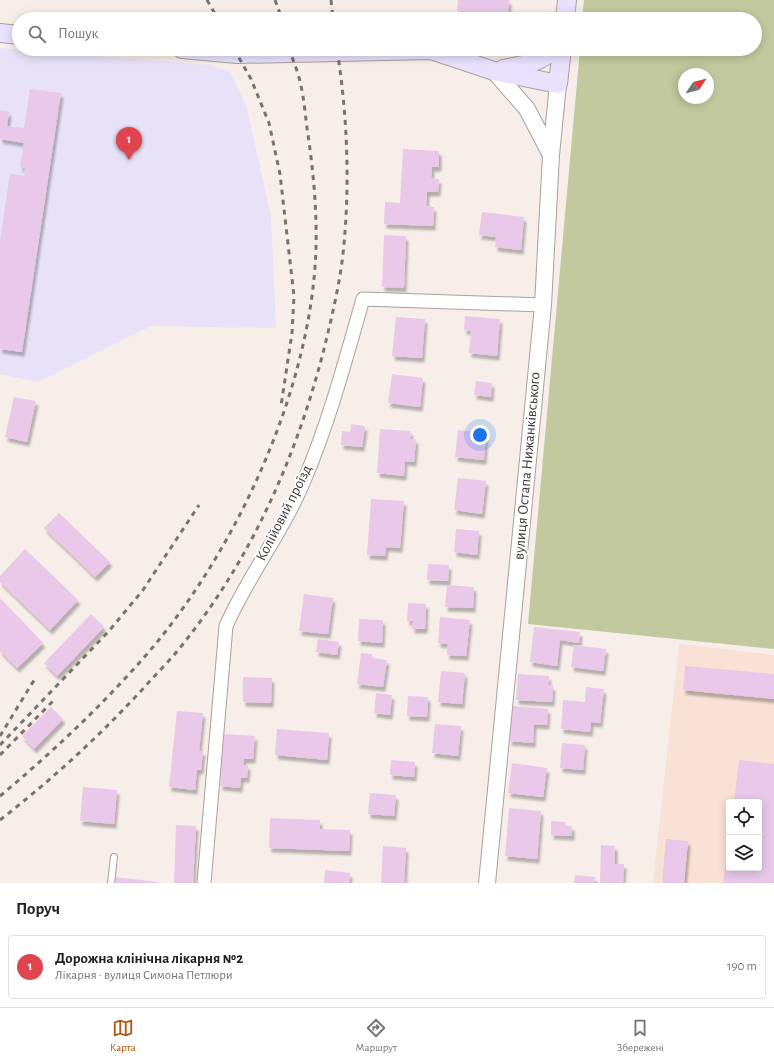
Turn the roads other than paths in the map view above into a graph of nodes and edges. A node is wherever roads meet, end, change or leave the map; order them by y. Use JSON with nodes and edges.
{"nodes":[{"id":1,"x":567,"y":0,"type":"edge"},
{"id":2,"x":566,"y":12,"type":"edge"},
{"id":3,"x":0,"y":33,"type":"edge"},
{"id":4,"x":12,"y":34,"type":"edge"},
{"id":5,"x":449,"y":56,"type":"edge"},
{"id":6,"x":547,"y":56,"type":"edge"},
{"id":7,"x":561,"y":56,"type":"edge"},
{"id":8,"x":494,"y":71,"type":"junction"},
{"id":9,"x":558,"y":84,"type":"junction"},
{"id":10,"x":551,"y":155,"type":"junction"},
{"id":11,"x":543,"y":305,"type":"junction"},
{"id":12,"x":114,"y":857,"type":"dead end"},
{"id":13,"x":111,"y":883,"type":"edge"},
{"id":14,"x":204,"y":883,"type":"edge"},
{"id":15,"x":487,"y":883,"type":"edge"}],
"edges":[{"from":1,"to":2,"type":"main road"},
{"from":3,"to":4,"type":"main road"},
{"from":5,"to":8,"type":"main road"},
{"from":6,"to":8,"type":"main road"},
{"from":7,"to":9,"type":"main road","name":"вулиця Остапа Нижанківського"},
{"from":8,"to":9,"type":"main road"},
{"from":8,"to":10,"type":"street"},
{"from":9,"to":10,"type":"street","name":"вулиця Остапа Нижанківського"},
{"from":10,"to":11,"type":"street","name":"вулиця Остапа Нижанківського"},
{"from":11,"to":14,"type":"street","name":"Колійовий проїзд"},
{"from":11,"to":15,"type":"street","name":"вулиця Остапа Нижанківського"},
{"from":12,"to":13,"type":"lane"}]}
